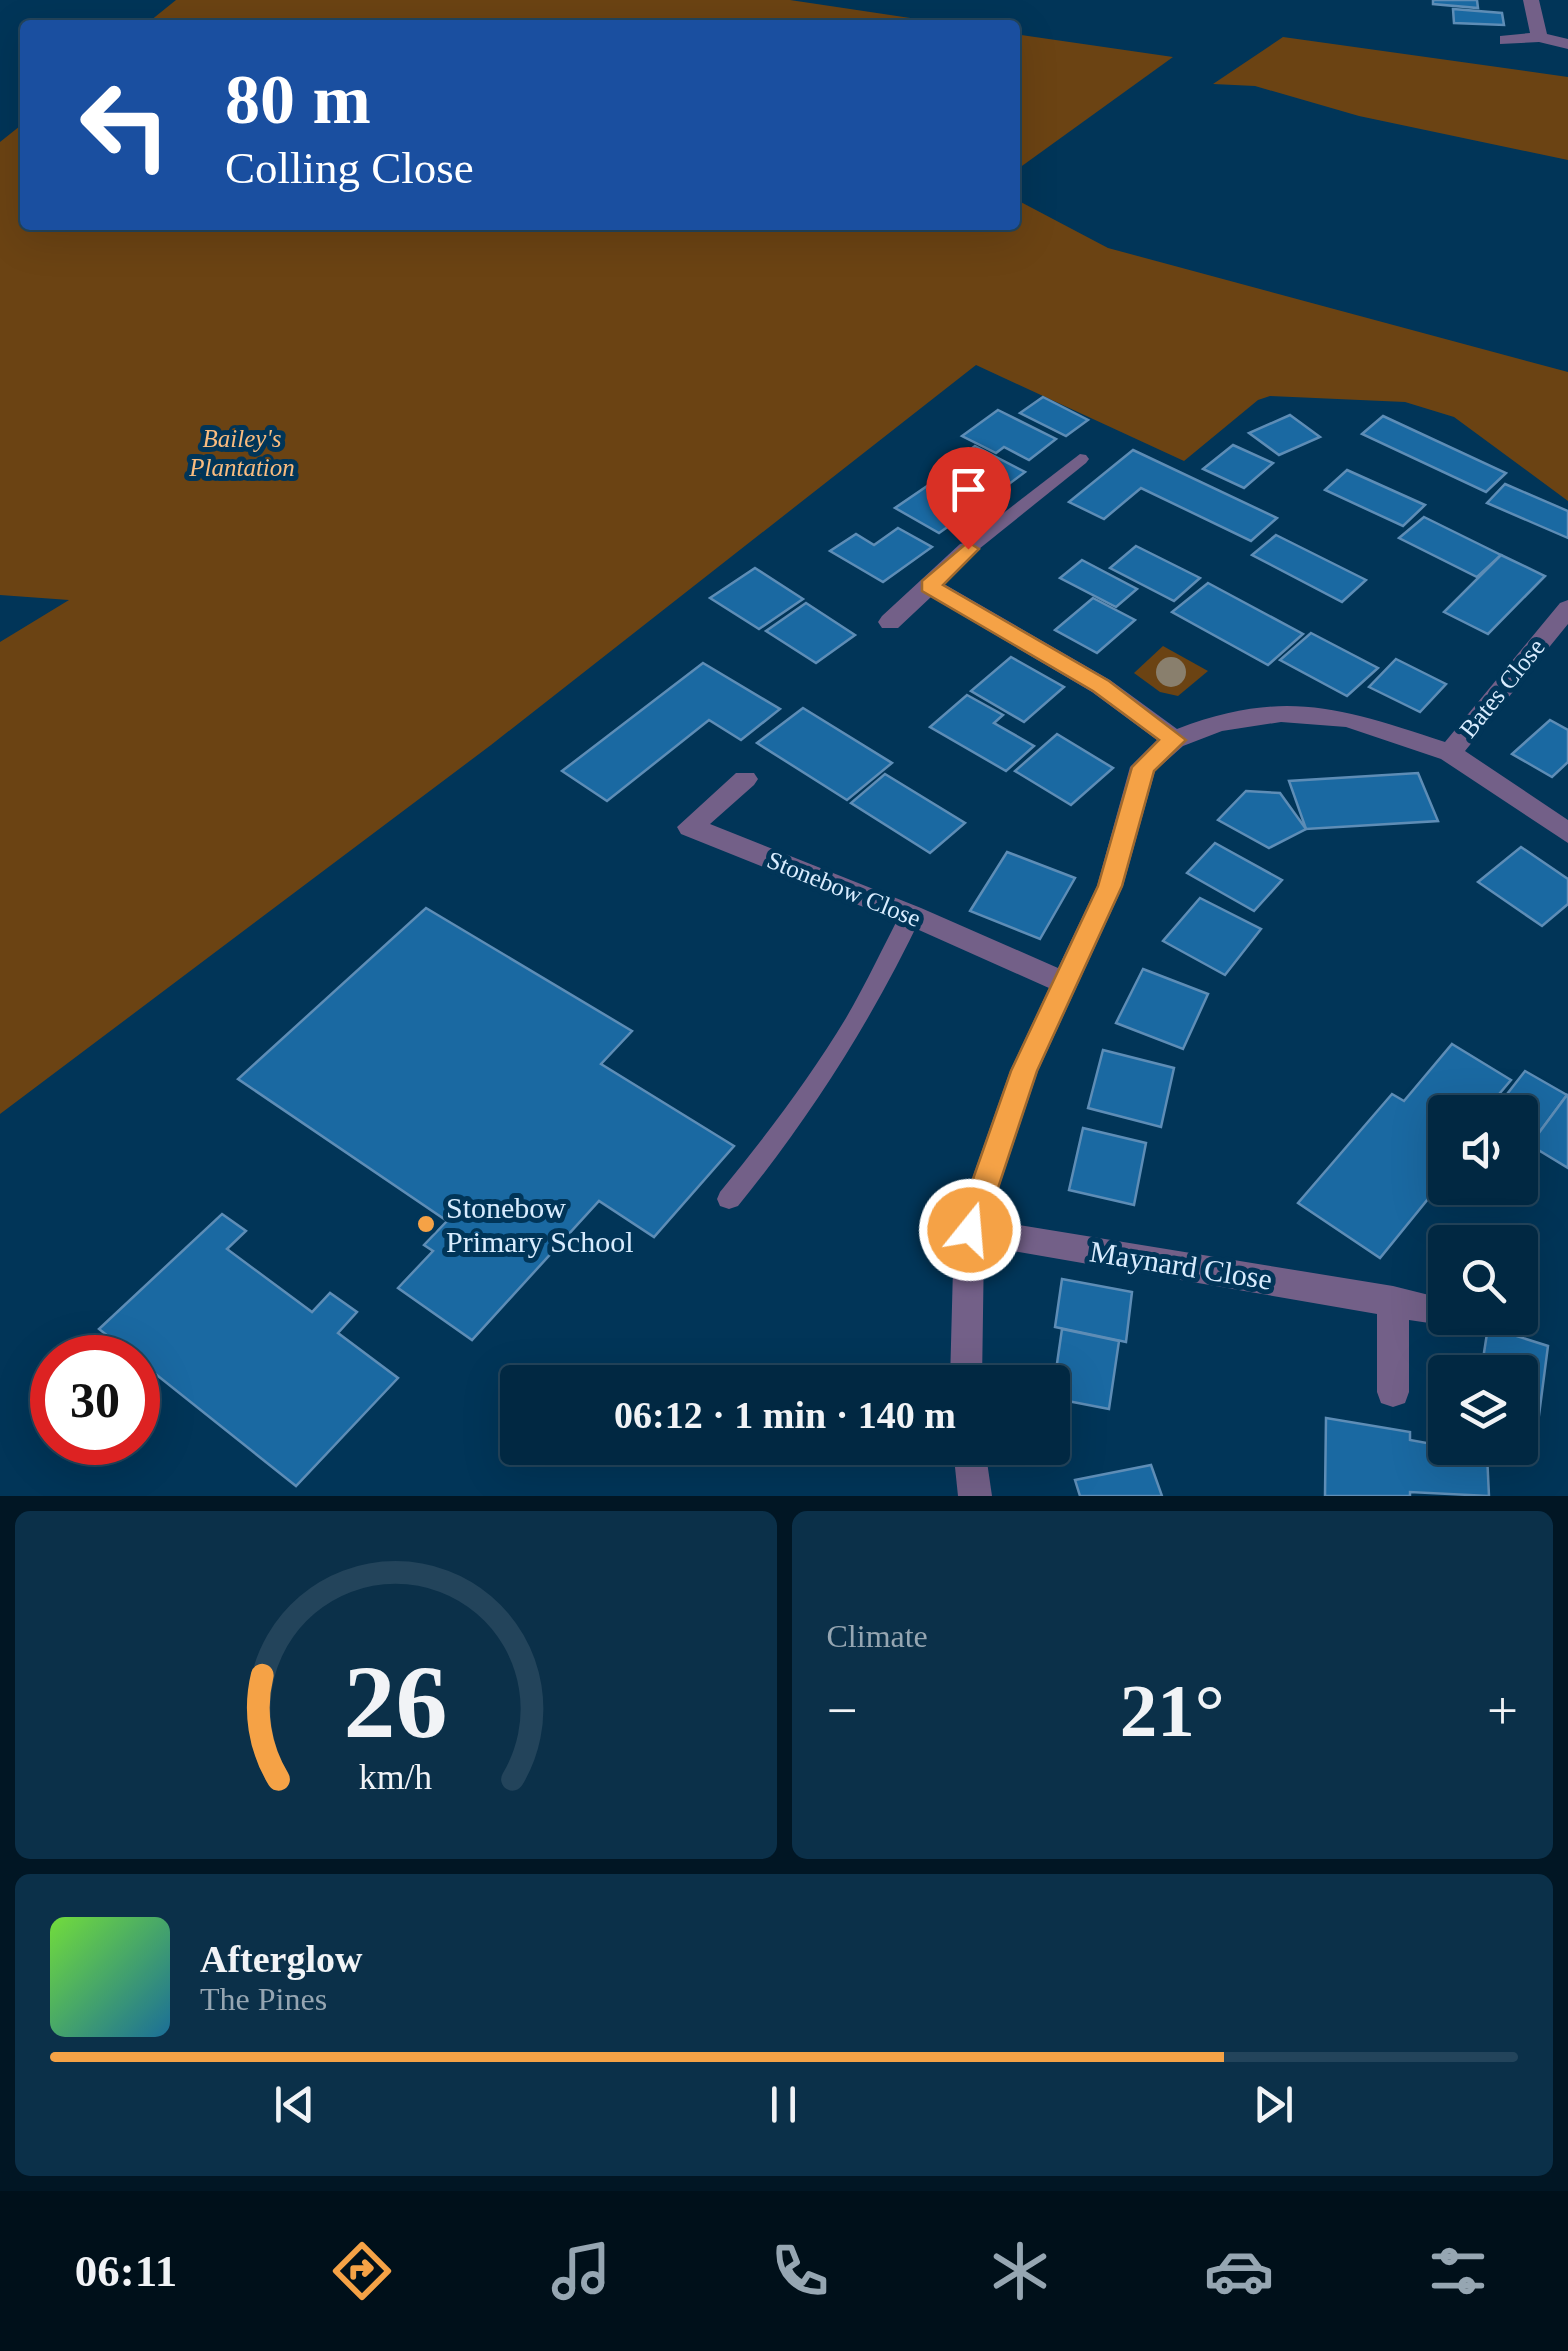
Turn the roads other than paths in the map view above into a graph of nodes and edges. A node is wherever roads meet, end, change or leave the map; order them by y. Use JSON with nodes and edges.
{"nodes":[{"id":1,"x":1532,"y":0,"type":"edge"},
{"id":2,"x":1538,"y":38,"type":"junction"},
{"id":3,"x":1506,"y":40,"type":"dead end"},
{"id":4,"x":1568,"y":44,"type":"edge"},
{"id":5,"x":1080,"y":459,"type":"dead end"},
{"id":6,"x":968,"y":549,"type":"joint"},
{"id":7,"x":930,"y":586,"type":"junction"},
{"id":8,"x":1564,"y":619,"type":"edge"},
{"id":9,"x":890,"y":622,"type":"dead end"},
{"id":10,"x":1174,"y":740,"type":"junction"},
{"id":11,"x":1450,"y":753,"type":"junction"},
{"id":12,"x":745,"y":779,"type":"dead end"},
{"id":13,"x":1568,"y":833,"type":"edge"},
{"id":14,"x":912,"y":914,"type":"junction"},
{"id":15,"x":1064,"y":984,"type":"junction"},
{"id":16,"x":728,"y":1199,"type":"dead end"},
{"id":17,"x":970,"y":1230,"type":"junction"},
{"id":18,"x":1393,"y":1300,"type":"junction"},
{"id":19,"x":1428,"y":1308,"type":"edge"},
{"id":20,"x":966,"y":1365,"type":"edge"},
{"id":21,"x":1393,"y":1392,"type":"dead end"},
{"id":22,"x":971,"y":1465,"type":"edge"},
{"id":23,"x":974,"y":1496,"type":"edge"}],
"edges":[{"from":1,"to":2,"type":"street"},
{"from":2,"to":3,"type":"street"},
{"from":2,"to":4,"type":"street"},
{"from":5,"to":6,"type":"lane"},
{"from":6,"to":7,"type":"street"},
{"from":7,"to":9,"type":"street"},
{"from":7,"to":10,"type":"street"},
{"from":8,"to":11,"type":"street","name":"Bates Close"},
{"from":10,"to":11,"type":"street"},
{"from":10,"to":15,"type":"street"},
{"from":11,"to":13,"type":"street"},
{"from":12,"to":14,"type":"street","name":"Stonebow Close"},
{"from":14,"to":15,"type":"street","name":"Stonebow Close"},
{"from":14,"to":16,"type":"lane"},
{"from":15,"to":17,"type":"street"},
{"from":17,"to":18,"type":"street","name":"Maynard Close"},
{"from":17,"to":20,"type":"street"},
{"from":18,"to":19,"type":"street","name":"Maynard Close"},
{"from":18,"to":21,"type":"street"},
{"from":22,"to":23,"type":"street"}]}
